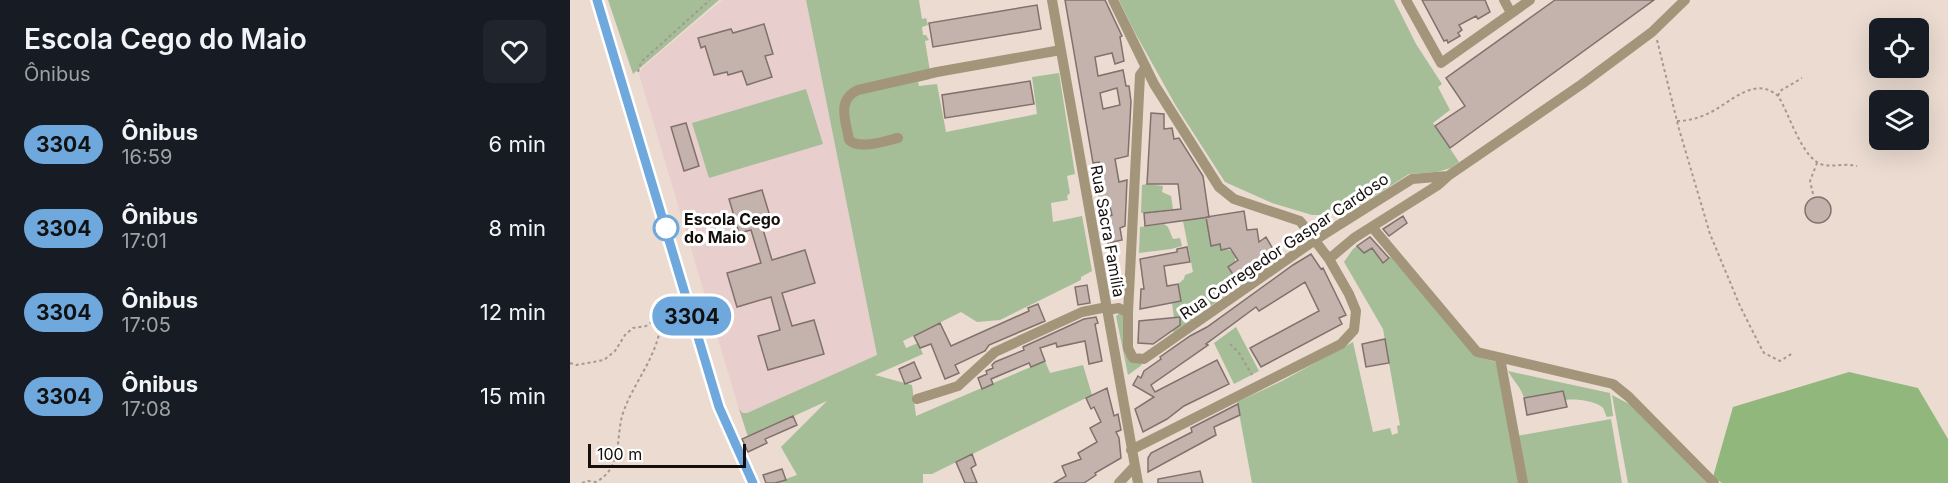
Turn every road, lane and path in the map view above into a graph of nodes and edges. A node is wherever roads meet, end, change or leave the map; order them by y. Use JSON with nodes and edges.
{"nodes":[{"id":1,"x":597,"y":0,"type":"edge"},
{"id":2,"x":710,"y":0,"type":"edge"},
{"id":3,"x":1052,"y":0,"type":"edge"},
{"id":4,"x":1113,"y":0,"type":"edge"},
{"id":5,"x":1406,"y":0,"type":"edge"},
{"id":6,"x":1504,"y":0,"type":"edge"},
{"id":7,"x":1530,"y":0,"type":"edge"},
{"id":8,"x":1685,"y":0,"type":"edge"},
{"id":9,"x":1511,"y":13,"type":"junction"},
{"id":10,"x":1652,"y":32,"type":"junction"},
{"id":11,"x":1061,"y":50,"type":"junction"},
{"id":12,"x":1146,"y":67,"type":"junction"},
{"id":13,"x":638,"y":72,"type":"dead end"},
{"id":14,"x":1802,"y":78,"type":"dead end"},
{"id":15,"x":1778,"y":96,"type":"junction"},
{"id":16,"x":1677,"y":121,"type":"junction"},
{"id":17,"x":898,"y":138,"type":"dead end"},
{"id":18,"x":1816,"y":163,"type":"junction"},
{"id":19,"x":1857,"y":166,"type":"dead end"},
{"id":20,"x":1448,"y":176,"type":"junction"},
{"id":21,"x":1813,"y":194,"type":"dead end"},
{"id":22,"x":1372,"y":227,"type":"junction"},
{"id":23,"x":1315,"y":240,"type":"junction"},
{"id":24,"x":1329,"y":259,"type":"junction"},
{"id":25,"x":679,"y":295,"type":"dead end"},
{"id":26,"x":1107,"y":308,"type":"junction"},
{"id":27,"x":1128,"y":313,"type":"junction"},
{"id":28,"x":658,"y":318,"type":"junction"},
{"id":29,"x":1230,"y":344,"type":"dead end"},
{"id":30,"x":1793,"y":353,"type":"dead end"},
{"id":31,"x":1500,"y":358,"type":"junction"},
{"id":32,"x":570,"y":363,"type":"edge"},
{"id":33,"x":1252,"y":375,"type":"dead end"},
{"id":34,"x":917,"y":399,"type":"dead end"},
{"id":35,"x":1131,"y":450,"type":"junction"},
{"id":36,"x":1134,"y":467,"type":"junction"},
{"id":37,"x":582,"y":483,"type":"edge"},
{"id":38,"x":753,"y":483,"type":"edge"},
{"id":39,"x":1119,"y":483,"type":"edge"},
{"id":40,"x":1138,"y":483,"type":"edge"},
{"id":41,"x":1523,"y":483,"type":"edge"},
{"id":42,"x":1714,"y":483,"type":"edge"}],
"edges":[{"from":1,"to":38,"type":"street"},
{"from":2,"to":13,"type":"path"},
{"from":3,"to":11,"type":"street","name":"Rua Sacra Família"},
{"from":4,"to":12,"type":"street"},
{"from":5,"to":9,"type":"street"},
{"from":6,"to":9,"type":"street"},
{"from":7,"to":9,"type":"street"},
{"from":8,"to":10,"type":"street","name":"Rua Corregedor Gaspar Cardoso"},
{"from":10,"to":16,"type":"path"},
{"from":10,"to":20,"type":"street","name":"Rua Corregedor Gaspar Cardoso"},
{"from":11,"to":17,"type":"street"},
{"from":11,"to":26,"type":"street","name":"Rua Sacra Família"},
{"from":12,"to":23,"type":"street"},
{"from":12,"to":27,"type":"street"},
{"from":14,"to":15,"type":"path"},
{"from":15,"to":16,"type":"path"},
{"from":15,"to":18,"type":"path"},
{"from":16,"to":30,"type":"path"},
{"from":18,"to":19,"type":"path"},
{"from":18,"to":21,"type":"path"},
{"from":20,"to":22,"type":"street"},
{"from":20,"to":23,"type":"street","name":"Rua Corregedor Gaspar Cardoso"},
{"from":22,"to":24,"type":"street"},
{"from":22,"to":31,"type":"street"},
{"from":23,"to":24,"type":"street"},
{"from":23,"to":27,"type":"street","name":"Rua Corregedor Gaspar Cardoso"},
{"from":24,"to":35,"type":"street"},
{"from":25,"to":28,"type":"path"},
{"from":26,"to":27,"type":"street"},
{"from":26,"to":34,"type":"street"},
{"from":26,"to":35,"type":"street","name":"Rua Sacra Família"},
{"from":28,"to":32,"type":"path"},
{"from":28,"to":37,"type":"path"},
{"from":29,"to":33,"type":"path"},
{"from":31,"to":41,"type":"street"},
{"from":31,"to":42,"type":"street"},
{"from":35,"to":36,"type":"street","name":"Rua Sacra Família"},
{"from":36,"to":39,"type":"street"},
{"from":36,"to":40,"type":"street","name":"Rua Sacra Família"}]}
